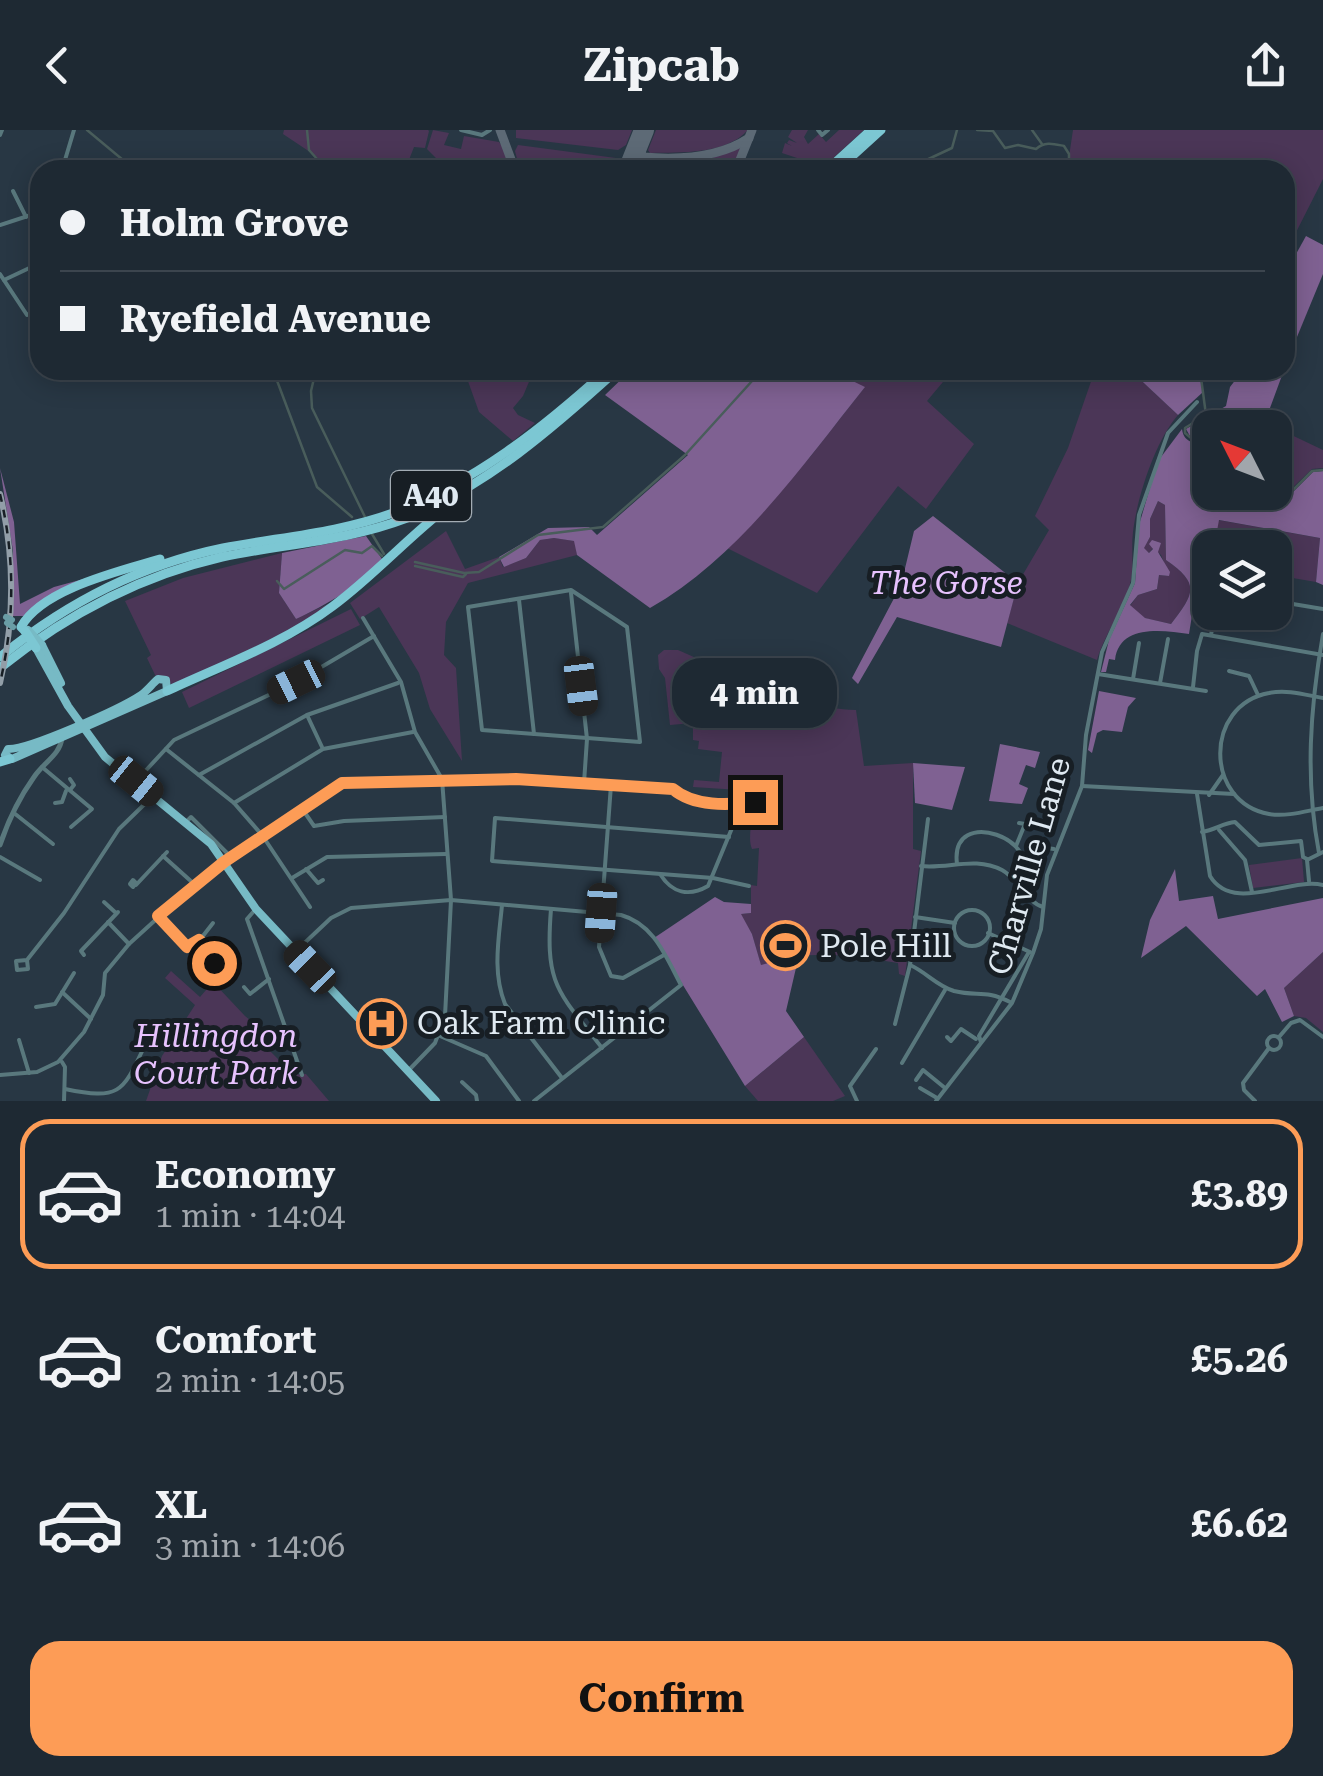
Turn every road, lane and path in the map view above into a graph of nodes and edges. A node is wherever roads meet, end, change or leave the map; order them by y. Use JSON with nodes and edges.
{"nodes":[{"id":1,"x":74,"y":130,"type":"edge"},
{"id":2,"x":461,"y":130,"type":"edge"},
{"id":3,"x":490,"y":130,"type":"edge"},
{"id":4,"x":818,"y":130,"type":"edge"},
{"id":5,"x":828,"y":130,"type":"edge"},
{"id":6,"x":871,"y":130,"type":"edge"},
{"id":7,"x":882,"y":130,"type":"edge"},
{"id":8,"x":65,"y":160,"type":"edge"},
{"id":9,"x":838,"y":160,"type":"edge"},
{"id":10,"x":848,"y":160,"type":"edge"},
{"id":11,"x":13,"y":192,"type":"dead end"},
{"id":12,"x":30,"y":216,"type":"edge"},
{"id":13,"x":26,"y":217,"type":"junction"},
{"id":14,"x":0,"y":225,"type":"edge"},
{"id":15,"x":30,"y":267,"type":"edge"},
{"id":16,"x":2,"y":277,"type":"edge"},
{"id":17,"x":30,"y":314,"type":"edge"},
{"id":18,"x":595,"y":380,"type":"edge"},
{"id":19,"x":605,"y":380,"type":"edge"},
{"id":20,"x":1196,"y":402,"type":"dead end"},
{"id":21,"x":526,"y":449,"type":"junction"},
{"id":22,"x":221,"y":548,"type":"junction"},
{"id":23,"x":570,"y":590,"type":"junction"},
{"id":24,"x":519,"y":600,"type":"junction"},
{"id":25,"x":1292,"y":605,"type":"edge"},
{"id":26,"x":1323,"y":610,"type":"edge"},
{"id":27,"x":363,"y":618,"type":"dead end"},
{"id":28,"x":1212,"y":630,"type":"edge"},
{"id":29,"x":1323,"y":634,"type":"edge"},
{"id":30,"x":1211,"y":635,"type":"junction"},
{"id":31,"x":374,"y":636,"type":"junction"},
{"id":32,"x":1168,"y":638,"type":"dead end"},
{"id":33,"x":1139,"y":643,"type":"dead end"},
{"id":34,"x":39,"y":646,"type":"junction"},
{"id":35,"x":1321,"y":654,"type":"edge"},
{"id":36,"x":0,"y":657,"type":"edge"},
{"id":37,"x":0,"y":668,"type":"edge"},
{"id":38,"x":1228,"y":672,"type":"dead end"},
{"id":39,"x":1098,"y":674,"type":"junction"},
{"id":40,"x":1133,"y":679,"type":"junction"},
{"id":41,"x":400,"y":682,"type":"junction"},
{"id":42,"x":1160,"y":683,"type":"junction"},
{"id":43,"x":1193,"y":686,"type":"junction"},
{"id":44,"x":167,"y":691,"type":"junction"},
{"id":45,"x":1206,"y":691,"type":"dead end"},
{"id":46,"x":1258,"y":696,"type":"junction"},
{"id":47,"x":1312,"y":696,"type":"junction"},
{"id":48,"x":1323,"y":698,"type":"edge"},
{"id":49,"x":74,"y":715,"type":"junction"},
{"id":50,"x":307,"y":716,"type":"junction"},
{"id":51,"x":102,"y":720,"type":"junction"},
{"id":52,"x":85,"y":725,"type":"junction"},
{"id":53,"x":68,"y":728,"type":"junction"},
{"id":54,"x":415,"y":732,"type":"junction"},
{"id":55,"x":534,"y":734,"type":"junction"},
{"id":56,"x":96,"y":736,"type":"junction"},
{"id":57,"x":587,"y":738,"type":"junction"},
{"id":58,"x":60,"y":741,"type":"junction"},
{"id":59,"x":166,"y":748,"type":"junction"},
{"id":60,"x":322,"y":749,"type":"junction"},
{"id":61,"x":8,"y":752,"type":"edge"},
{"id":62,"x":42,"y":767,"type":"junction"},
{"id":63,"x":199,"y":775,"type":"junction"},
{"id":64,"x":1222,"y":776,"type":"junction"},
{"id":65,"x":70,"y":779,"type":"dead end"},
{"id":66,"x":442,"y":779,"type":"junction"},
{"id":67,"x":136,"y":781,"type":"junction"},
{"id":68,"x":584,"y":783,"type":"junction"},
{"id":69,"x":612,"y":785,"type":"junction"},
{"id":70,"x":1082,"y":786,"type":"junction"},
{"id":71,"x":68,"y":790,"type":"junction"},
{"id":72,"x":1197,"y":794,"type":"junction"},
{"id":73,"x":1209,"y":794,"type":"junction"},
{"id":74,"x":1234,"y":794,"type":"junction"},
{"id":75,"x":154,"y":796,"type":"junction"},
{"id":76,"x":755,"y":802,"type":"dead end"},
{"id":77,"x":55,"y":803,"type":"dead end"},
{"id":78,"x":234,"y":803,"type":"junction"},
{"id":79,"x":742,"y":804,"type":"junction"},
{"id":80,"x":302,"y":808,"type":"junction"},
{"id":81,"x":1323,"y":808,"type":"edge"},
{"id":82,"x":1311,"y":810,"type":"junction"},
{"id":83,"x":12,"y":812,"type":"junction"},
{"id":84,"x":445,"y":817,"type":"junction"},
{"id":85,"x":928,"y":819,"type":"dead end"},
{"id":86,"x":1019,"y":822,"type":"dead end"},
{"id":87,"x":71,"y":827,"type":"dead end"},
{"id":88,"x":608,"y":827,"type":"junction"},
{"id":89,"x":1219,"y":830,"type":"junction"},
{"id":90,"x":1202,"y":832,"type":"junction"},
{"id":91,"x":262,"y":835,"type":"junction"},
{"id":92,"x":729,"y":837,"type":"junction"},
{"id":93,"x":53,"y":844,"type":"dead end"},
{"id":94,"x":0,"y":845,"type":"edge"},
{"id":95,"x":1040,"y":847,"type":"dead end"},
{"id":96,"x":1014,"y":848,"type":"junction"},
{"id":97,"x":1056,"y":850,"type":"junction"},
{"id":98,"x":1321,"y":853,"type":"edge"},
{"id":99,"x":448,"y":854,"type":"junction"},
{"id":100,"x":0,"y":857,"type":"edge"},
{"id":101,"x":226,"y":858,"type":"junction"},
{"id":102,"x":1307,"y":859,"type":"junction"},
{"id":103,"x":957,"y":864,"type":"junction"},
{"id":104,"x":922,"y":866,"type":"junction"},
{"id":105,"x":306,"y":868,"type":"junction"},
{"id":106,"x":605,"y":869,"type":"junction"},
{"id":107,"x":660,"y":874,"type":"junction"},
{"id":108,"x":292,"y":878,"type":"junction"},
{"id":109,"x":714,"y":878,"type":"junction"},
{"id":110,"x":40,"y":880,"type":"dead end"},
{"id":111,"x":323,"y":880,"type":"dead end"},
{"id":112,"x":1018,"y":882,"type":"junction"},
{"id":113,"x":1309,"y":882,"type":"junction"},
{"id":114,"x":136,"y":884,"type":"dead end"},
{"id":115,"x":195,"y":884,"type":"junction"},
{"id":116,"x":1323,"y":885,"type":"edge"},
{"id":117,"x":750,"y":886,"type":"dead end"},
{"id":118,"x":1252,"y":892,"type":"junction"},
{"id":119,"x":451,"y":900,"type":"junction"},
{"id":120,"x":104,"y":902,"type":"dead end"},
{"id":121,"x":502,"y":905,"type":"junction"},
{"id":122,"x":310,"y":907,"type":"dead end"},
{"id":123,"x":1043,"y":907,"type":"junction"},
{"id":124,"x":256,"y":909,"type":"junction"},
{"id":125,"x":552,"y":909,"type":"junction"},
{"id":126,"x":601,"y":913,"type":"junction"},
{"id":127,"x":158,"y":916,"type":"junction"},
{"id":128,"x":915,"y":916,"type":"junction"},
{"id":129,"x":108,"y":922,"type":"junction"},
{"id":130,"x":213,"y":923,"type":"dead end"},
{"id":131,"x":955,"y":923,"type":"junction"},
{"id":132,"x":988,"y":933,"type":"junction"},
{"id":133,"x":199,"y":940,"type":"junction"},
{"id":134,"x":129,"y":944,"type":"junction"},
{"id":135,"x":187,"y":947,"type":"junction"},
{"id":136,"x":296,"y":951,"type":"junction"},
{"id":137,"x":1031,"y":953,"type":"junction"},
{"id":138,"x":181,"y":954,"type":"dead end"},
{"id":139,"x":84,"y":955,"type":"dead end"},
{"id":140,"x":664,"y":955,"type":"junction"},
{"id":141,"x":27,"y":960,"type":"dead end"},
{"id":142,"x":910,"y":966,"type":"junction"},
{"id":143,"x":212,"y":969,"type":"junction"},
{"id":144,"x":74,"y":973,"type":"dead end"},
{"id":145,"x":201,"y":980,"type":"dead end"},
{"id":146,"x":269,"y":980,"type":"junction"},
{"id":147,"x":228,"y":982,"type":"dead end"},
{"id":148,"x":244,"y":987,"type":"dead end"},
{"id":149,"x":946,"y":988,"type":"junction"},
{"id":150,"x":62,"y":992,"type":"junction"},
{"id":151,"x":1004,"y":999,"type":"junction"},
{"id":152,"x":1012,"y":1003,"type":"junction"},
{"id":153,"x":36,"y":1007,"type":"dead end"},
{"id":154,"x":91,"y":1019,"type":"junction"},
{"id":155,"x":895,"y":1024,"type":"dead end"},
{"id":156,"x":440,"y":1036,"type":"junction"},
{"id":157,"x":947,"y":1037,"type":"dead end"},
{"id":158,"x":1323,"y":1037,"type":"edge"},
{"id":159,"x":1279,"y":1038,"type":"junction"},
{"id":160,"x":19,"y":1040,"type":"dead end"},
{"id":161,"x":980,"y":1040,"type":"junction"},
{"id":162,"x":146,"y":1043,"type":"dead end"},
{"id":163,"x":602,"y":1048,"type":"junction"},
{"id":164,"x":1269,"y":1048,"type":"junction"},
{"id":165,"x":876,"y":1049,"type":"dead end"},
{"id":166,"x":60,"y":1060,"type":"junction"},
{"id":167,"x":902,"y":1063,"type":"dead end"},
{"id":168,"x":934,"y":1065,"type":"dead end"},
{"id":169,"x":408,"y":1070,"type":"junction"},
{"id":170,"x":29,"y":1073,"type":"junction"},
{"id":171,"x":0,"y":1074,"type":"edge"},
{"id":172,"x":928,"y":1074,"type":"junction"},
{"id":173,"x":302,"y":1075,"type":"dead end"},
{"id":174,"x":562,"y":1078,"type":"junction"},
{"id":175,"x":916,"y":1080,"type":"dead end"},
{"id":176,"x":462,"y":1082,"type":"dead end"},
{"id":177,"x":920,"y":1088,"type":"dead end"},
{"id":178,"x":945,"y":1088,"type":"junction"},
{"id":179,"x":65,"y":1089,"type":"junction"},
{"id":180,"x":937,"y":1100,"type":"edge"},
{"id":181,"x":64,"y":1101,"type":"edge"},
{"id":182,"x":436,"y":1101,"type":"edge"},
{"id":183,"x":477,"y":1101,"type":"edge"},
{"id":184,"x":519,"y":1101,"type":"edge"},
{"id":185,"x":534,"y":1101,"type":"edge"},
{"id":186,"x":857,"y":1101,"type":"edge"},
{"id":187,"x":1256,"y":1101,"type":"edge"}],
"edges":[{"from":1,"to":8,"type":"street"},
{"from":2,"to":3,"type":"street"},
{"from":4,"to":5,"type":"street"},
{"from":6,"to":9,"type":"highway"},
{"from":7,"to":10,"type":"highway"},
{"from":11,"to":13,"type":"street"},
{"from":12,"to":13,"type":"street"},
{"from":13,"to":14,"type":"street"},
{"from":15,"to":16,"type":"street"},
{"from":16,"to":17,"type":"street"},
{"from":18,"to":22,"type":"highway","number":"A40"},
{"from":19,"to":21,"type":"highway","number":"A40"},
{"from":20,"to":39,"type":"street","name":"Charville Lane"},
{"from":21,"to":37,"type":"highway","number":"A40"},
{"from":21,"to":44,"type":"highway"},
{"from":22,"to":34,"type":"highway","bridge":true},
{"from":22,"to":36,"type":"highway","number":"A40"},
{"from":23,"to":24,"type":"street"},
{"from":23,"to":57,"type":"street"},
{"from":23,"to":57,"type":"street"},
{"from":24,"to":55,"type":"street"},
{"from":24,"to":55,"type":"street"},
{"from":25,"to":26,"type":"street"},
{"from":27,"to":31,"type":"street"},
{"from":28,"to":30,"type":"street"},
{"from":29,"to":35,"type":"street"},
{"from":30,"to":35,"type":"street"},
{"from":30,"to":43,"type":"street"},
{"from":31,"to":41,"type":"street"},
{"from":31,"to":59,"type":"street"},
{"from":32,"to":42,"type":"street"},
{"from":33,"to":40,"type":"street"},
{"from":34,"to":49,"type":"main road"},
{"from":34,"to":52,"type":"main road"},
{"from":35,"to":47,"type":"street"},
{"from":38,"to":46,"type":"street"},
{"from":39,"to":40,"type":"street"},
{"from":39,"to":70,"type":"street","name":"Charville Lane"},
{"from":40,"to":42,"type":"street"},
{"from":41,"to":50,"type":"street"},
{"from":41,"to":54,"type":"street"},
{"from":42,"to":43,"type":"street"},
{"from":43,"to":45,"type":"street"},
{"from":44,"to":51,"type":"main road"},
{"from":44,"to":52,"type":"main road"},
{"from":46,"to":47,"type":"street"},
{"from":46,"to":64,"type":"street"},
{"from":47,"to":48,"type":"street"},
{"from":47,"to":82,"type":"street"},
{"from":49,"to":52,"type":"main road"},
{"from":49,"to":53,"type":"main road"},
{"from":50,"to":60,"type":"street"},
{"from":50,"to":63,"type":"street"},
{"from":51,"to":52,"type":"main road"},
{"from":51,"to":56,"type":"main road"},
{"from":52,"to":53,"type":"main road"},
{"from":52,"to":56,"type":"main road"},
{"from":52,"to":58,"type":"main road"},
{"from":52,"to":67,"type":"main road"},
{"from":53,"to":61,"type":"main road"},
{"from":54,"to":60,"type":"street"},
{"from":54,"to":66,"type":"street"},
{"from":55,"to":57,"type":"street"},
{"from":56,"to":67,"type":"main road"},
{"from":57,"to":68,"type":"street"},
{"from":58,"to":61,"type":"main road"},
{"from":58,"to":62,"type":"street"},
{"from":59,"to":63,"type":"street"},
{"from":59,"to":67,"type":"street"},
{"from":60,"to":78,"type":"street"},
{"from":62,"to":71,"type":"street"},
{"from":62,"to":83,"type":"street"},
{"from":63,"to":78,"type":"street"},
{"from":64,"to":73,"type":"street"},
{"from":64,"to":74,"type":"street"},
{"from":65,"to":71,"type":"street"},
{"from":66,"to":68,"type":"street"},
{"from":66,"to":80,"type":"street"},
{"from":66,"to":84,"type":"street"},
{"from":67,"to":75,"type":"main road"},
{"from":68,"to":69,"type":"street"},
{"from":69,"to":79,"type":"street"},
{"from":69,"to":88,"type":"street"},
{"from":70,"to":72,"type":"street"},
{"from":70,"to":97,"type":"street","name":"Charville Lane"},
{"from":71,"to":77,"type":"street"},
{"from":71,"to":87,"type":"street"},
{"from":72,"to":73,"type":"street"},
{"from":72,"to":90,"type":"street"},
{"from":73,"to":74,"type":"street"},
{"from":74,"to":82,"type":"street"},
{"from":75,"to":101,"type":"main road"},
{"from":75,"to":141,"type":"street"},
{"from":76,"to":79,"type":"street"},
{"from":78,"to":91,"type":"street"},
{"from":79,"to":92,"type":"street"},
{"from":80,"to":84,"type":"street"},
{"from":80,"to":91,"type":"street"},
{"from":81,"to":82,"type":"street"},
{"from":82,"to":98,"type":"street"},
{"from":83,"to":93,"type":"street"},
{"from":83,"to":94,"type":"street"},
{"from":84,"to":99,"type":"street"},
{"from":85,"to":104,"type":"street"},
{"from":86,"to":96,"type":"street"},
{"from":88,"to":92,"type":"street"},
{"from":88,"to":106,"type":"street"},
{"from":88,"to":106,"type":"street"},
{"from":89,"to":90,"type":"street"},
{"from":89,"to":102,"type":"street"},
{"from":89,"to":118,"type":"street"},
{"from":90,"to":118,"type":"street"},
{"from":91,"to":101,"type":"street"},
{"from":91,"to":108,"type":"street"},
{"from":92,"to":109,"type":"street"},
{"from":95,"to":97,"type":"street"},
{"from":96,"to":103,"type":"street"},
{"from":96,"to":112,"type":"street"},
{"from":97,"to":123,"type":"street","name":"Charville Lane"},
{"from":98,"to":102,"type":"street"},
{"from":99,"to":105,"type":"street"},
{"from":99,"to":119,"type":"street"},
{"from":100,"to":110,"type":"street"},
{"from":101,"to":115,"type":"street"},
{"from":101,"to":124,"type":"main road"},
{"from":102,"to":113,"type":"street"},
{"from":103,"to":104,"type":"street"},
{"from":103,"to":112,"type":"street"},
{"from":104,"to":128,"type":"street"},
{"from":105,"to":108,"type":"street"},
{"from":105,"to":111,"type":"street"},
{"from":106,"to":107,"type":"street"},
{"from":106,"to":126,"type":"street"},
{"from":107,"to":109,"type":"street"},
{"from":107,"to":109,"type":"street"},
{"from":108,"to":122,"type":"street"},
{"from":109,"to":117,"type":"street"},
{"from":112,"to":123,"type":"street"},
{"from":113,"to":116,"type":"street"},
{"from":113,"to":118,"type":"street"},
{"from":114,"to":115,"type":"street"},
{"from":115,"to":127,"type":"street"},
{"from":119,"to":121,"type":"street"},
{"from":119,"to":136,"type":"street"},
{"from":119,"to":156,"type":"street"},
{"from":120,"to":129,"type":"street"},
{"from":121,"to":125,"type":"street"},
{"from":121,"to":174,"type":"street"},
{"from":123,"to":137,"type":"street","name":"Charville Lane"},
{"from":124,"to":136,"type":"main road"},
{"from":124,"to":146,"type":"street"},
{"from":125,"to":126,"type":"street"},
{"from":125,"to":163,"type":"street"},
{"from":126,"to":140,"type":"street"},
{"from":126,"to":140,"type":"street"},
{"from":127,"to":134,"type":"street"},
{"from":127,"to":135,"type":"street"},
{"from":128,"to":131,"type":"street"},
{"from":128,"to":142,"type":"street"},
{"from":129,"to":134,"type":"street"},
{"from":129,"to":139,"type":"street"},
{"from":130,"to":133,"type":"street"},
{"from":131,"to":132,"type":"street"},
{"from":131,"to":132,"type":"street"},
{"from":132,"to":137,"type":"street"},
{"from":133,"to":135,"type":"street"},
{"from":133,"to":143,"type":"street"},
{"from":134,"to":154,"type":"street"},
{"from":135,"to":138,"type":"street"},
{"from":136,"to":169,"type":"main road"},
{"from":137,"to":151,"type":"street"},
{"from":137,"to":152,"type":"street","name":"Charville Lane"},
{"from":140,"to":163,"type":"street"},
{"from":142,"to":149,"type":"street"},
{"from":142,"to":155,"type":"street"},
{"from":143,"to":145,"type":"street"},
{"from":143,"to":147,"type":"street"},
{"from":144,"to":150,"type":"street"},
{"from":146,"to":148,"type":"street"},
{"from":146,"to":173,"type":"street"},
{"from":149,"to":151,"type":"street"},
{"from":149,"to":167,"type":"street"},
{"from":150,"to":153,"type":"street"},
{"from":150,"to":154,"type":"street"},
{"from":151,"to":152,"type":"street"},
{"from":151,"to":161,"type":"street"},
{"from":152,"to":161,"type":"street","name":"Charville Lane"},
{"from":154,"to":166,"type":"street"},
{"from":156,"to":169,"type":"street"},
{"from":156,"to":184,"type":"street"},
{"from":157,"to":161,"type":"street"},
{"from":158,"to":159,"type":"street"},
{"from":159,"to":164,"type":"street"},
{"from":159,"to":164,"type":"street"},
{"from":160,"to":170,"type":"street"},
{"from":161,"to":178,"type":"street","name":"Charville Lane"},
{"from":162,"to":179,"type":"street"},
{"from":163,"to":174,"type":"street"},
{"from":164,"to":187,"type":"street"},
{"from":165,"to":186,"type":"street"},
{"from":166,"to":170,"type":"street"},
{"from":166,"to":179,"type":"street"},
{"from":168,"to":172,"type":"street"},
{"from":169,"to":182,"type":"main road"},
{"from":170,"to":171,"type":"street"},
{"from":172,"to":175,"type":"street"},
{"from":172,"to":178,"type":"street"},
{"from":174,"to":185,"type":"street"},
{"from":176,"to":183,"type":"street"},
{"from":177,"to":180,"type":"street"},
{"from":178,"to":180,"type":"street","name":"Charville Lane"},
{"from":179,"to":181,"type":"street"}]}
